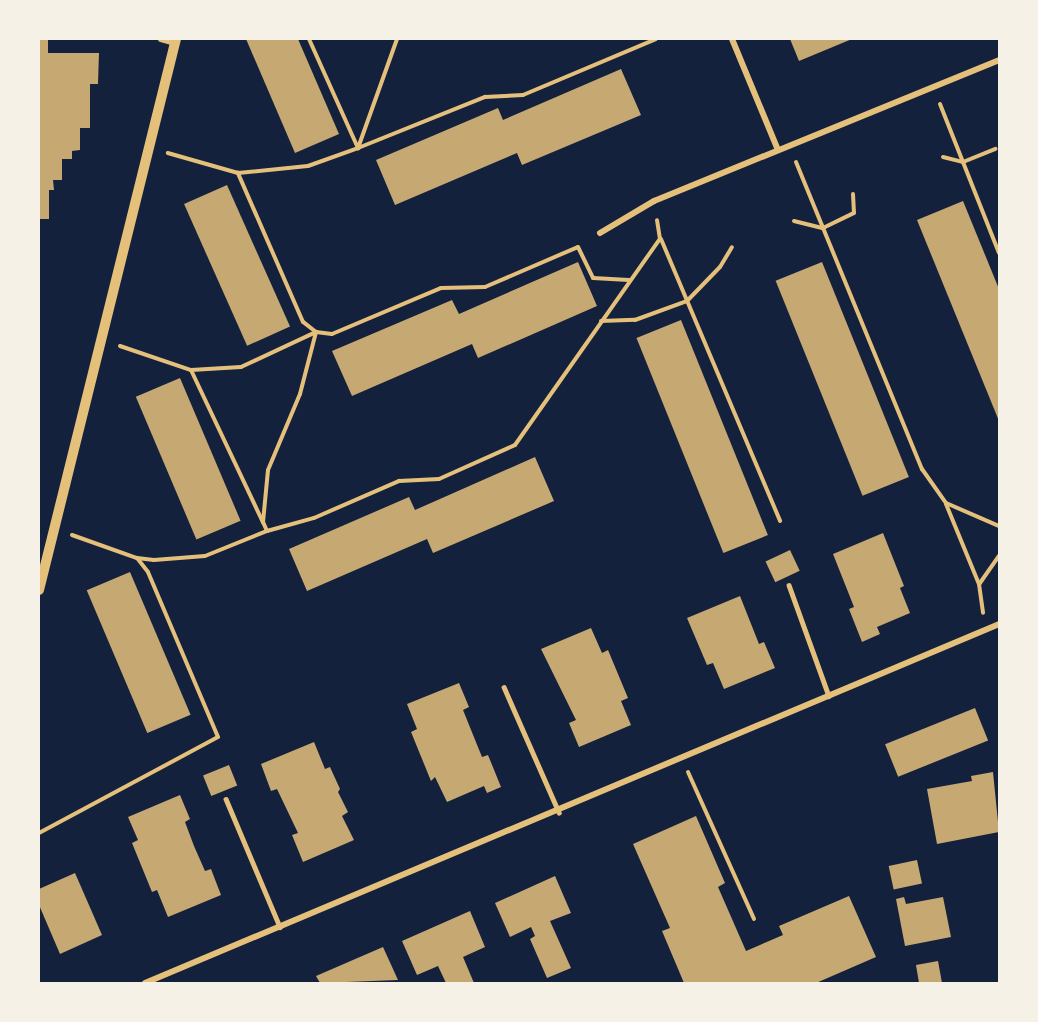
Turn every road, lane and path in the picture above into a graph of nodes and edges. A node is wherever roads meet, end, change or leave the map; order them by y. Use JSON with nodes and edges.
{"nodes":[{"id":1,"x":161,"y":39,"type":"edge"},
{"id":2,"x":309,"y":39,"type":"edge"},
{"id":3,"x":397,"y":39,"type":"edge"},
{"id":4,"x":656,"y":39,"type":"edge"},
{"id":5,"x":732,"y":39,"type":"edge"},
{"id":6,"x":176,"y":41,"type":"edge"},
{"id":7,"x":999,"y":60,"type":"edge"},
{"id":8,"x":933,"y":87,"type":"junction"},
{"id":9,"x":789,"y":146,"type":"junction"},
{"id":10,"x":150,"y":148,"type":"junction"},
{"id":11,"x":358,"y":148,"type":"junction"},
{"id":12,"x":996,"y":149,"type":"dead end"},
{"id":13,"x":778,"y":150,"type":"junction"},
{"id":14,"x":943,"y":157,"type":"dead end"},
{"id":15,"x":963,"y":162,"type":"junction"},
{"id":16,"x":238,"y":173,"type":"junction"},
{"id":17,"x":853,"y":194,"type":"dead end"},
{"id":18,"x":654,"y":201,"type":"junction"},
{"id":19,"x":794,"y":221,"type":"dead end"},
{"id":20,"x":823,"y":228,"type":"junction"},
{"id":21,"x":600,"y":233,"type":"dead end"},
{"id":22,"x":660,"y":239,"type":"junction"},
{"id":23,"x":586,"y":243,"type":"dead end"},
{"id":24,"x":578,"y":247,"type":"junction"},
{"id":25,"x":732,"y":247,"type":"dead end"},
{"id":26,"x":999,"y":253,"type":"edge"},
{"id":27,"x":629,"y":280,"type":"junction"},
{"id":28,"x":687,"y":301,"type":"junction"},
{"id":29,"x":601,"y":321,"type":"junction"},
{"id":30,"x":316,"y":333,"type":"junction"},
{"id":31,"x":102,"y":340,"type":"junction"},
{"id":32,"x":191,"y":370,"type":"junction"},
{"id":33,"x":946,"y":503,"type":"junction"},
{"id":34,"x":780,"y":521,"type":"dead end"},
{"id":35,"x":263,"y":522,"type":"junction"},
{"id":36,"x":999,"y":526,"type":"edge"},
{"id":37,"x":54,"y":529,"type":"junction"},
{"id":38,"x":267,"y":531,"type":"junction"},
{"id":39,"x":44,"y":545,"type":"edge"},
{"id":40,"x":999,"y":556,"type":"edge"},
{"id":41,"x":137,"y":558,"type":"junction"},
{"id":42,"x":979,"y":584,"type":"junction"},
{"id":43,"x":789,"y":585,"type":"dead end"},
{"id":44,"x":39,"y":590,"type":"edge"},
{"id":45,"x":999,"y":624,"type":"edge"},
{"id":46,"x":985,"y":630,"type":"junction"},
{"id":47,"x":504,"y":687,"type":"dead end"},
{"id":48,"x":829,"y":696,"type":"junction"},
{"id":49,"x":681,"y":757,"type":"junction"},
{"id":50,"x":226,"y":799,"type":"dead end"},
{"id":51,"x":559,"y":812,"type":"junction"},
{"id":52,"x":39,"y":833,"type":"edge"},
{"id":53,"x":754,"y":920,"type":"dead end"},
{"id":54,"x":280,"y":927,"type":"junction"},
{"id":55,"x":145,"y":983,"type":"edge"}],
"edges":[{"from":1,"to":6,"type":"street"},
{"from":2,"to":11,"type":"path"},
{"from":3,"to":11,"type":"path"},
{"from":4,"to":11,"type":"path"},
{"from":5,"to":13,"type":"street"},
{"from":6,"to":10,"type":"street"},
{"from":7,"to":8,"type":"street"},
{"from":8,"to":9,"type":"street"},
{"from":8,"to":15,"type":"path"},
{"from":9,"to":13,"type":"street"},
{"from":9,"to":20,"type":"path"},
{"from":10,"to":16,"type":"path"},
{"from":10,"to":31,"type":"street"},
{"from":11,"to":16,"type":"path"},
{"from":12,"to":15,"type":"path"},
{"from":13,"to":18,"type":"street"},
{"from":14,"to":15,"type":"path"},
{"from":15,"to":26,"type":"path"},
{"from":16,"to":30,"type":"path"},
{"from":17,"to":20,"type":"path"},
{"from":18,"to":21,"type":"street"},
{"from":18,"to":22,"type":"path"},
{"from":19,"to":20,"type":"path"},
{"from":20,"to":33,"type":"path"},
{"from":22,"to":27,"type":"path"},
{"from":22,"to":28,"type":"path"},
{"from":23,"to":24,"type":"path"},
{"from":24,"to":27,"type":"path"},
{"from":24,"to":30,"type":"path"},
{"from":25,"to":28,"type":"path"},
{"from":27,"to":29,"type":"path"},
{"from":28,"to":29,"type":"path"},
{"from":28,"to":34,"type":"path"},
{"from":29,"to":38,"type":"path"},
{"from":30,"to":32,"type":"path"},
{"from":30,"to":35,"type":"path"},
{"from":31,"to":32,"type":"path"},
{"from":31,"to":37,"type":"street"},
{"from":32,"to":35,"type":"path"},
{"from":33,"to":36,"type":"path"},
{"from":33,"to":42,"type":"path"},
{"from":35,"to":38,"type":"path"},
{"from":37,"to":39,"type":"street"},
{"from":37,"to":41,"type":"path"},
{"from":38,"to":41,"type":"path"},
{"from":39,"to":44,"type":"street"},
{"from":40,"to":42,"type":"path"},
{"from":41,"to":52,"type":"path"},
{"from":42,"to":46,"type":"path"},
{"from":43,"to":48,"type":"lane"},
{"from":45,"to":46,"type":"street"},
{"from":46,"to":48,"type":"street"},
{"from":47,"to":51,"type":"lane"},
{"from":48,"to":49,"type":"street"},
{"from":49,"to":51,"type":"street"},
{"from":49,"to":53,"type":"path"},
{"from":50,"to":54,"type":"lane"},
{"from":51,"to":54,"type":"street"},
{"from":54,"to":55,"type":"street"}]}
